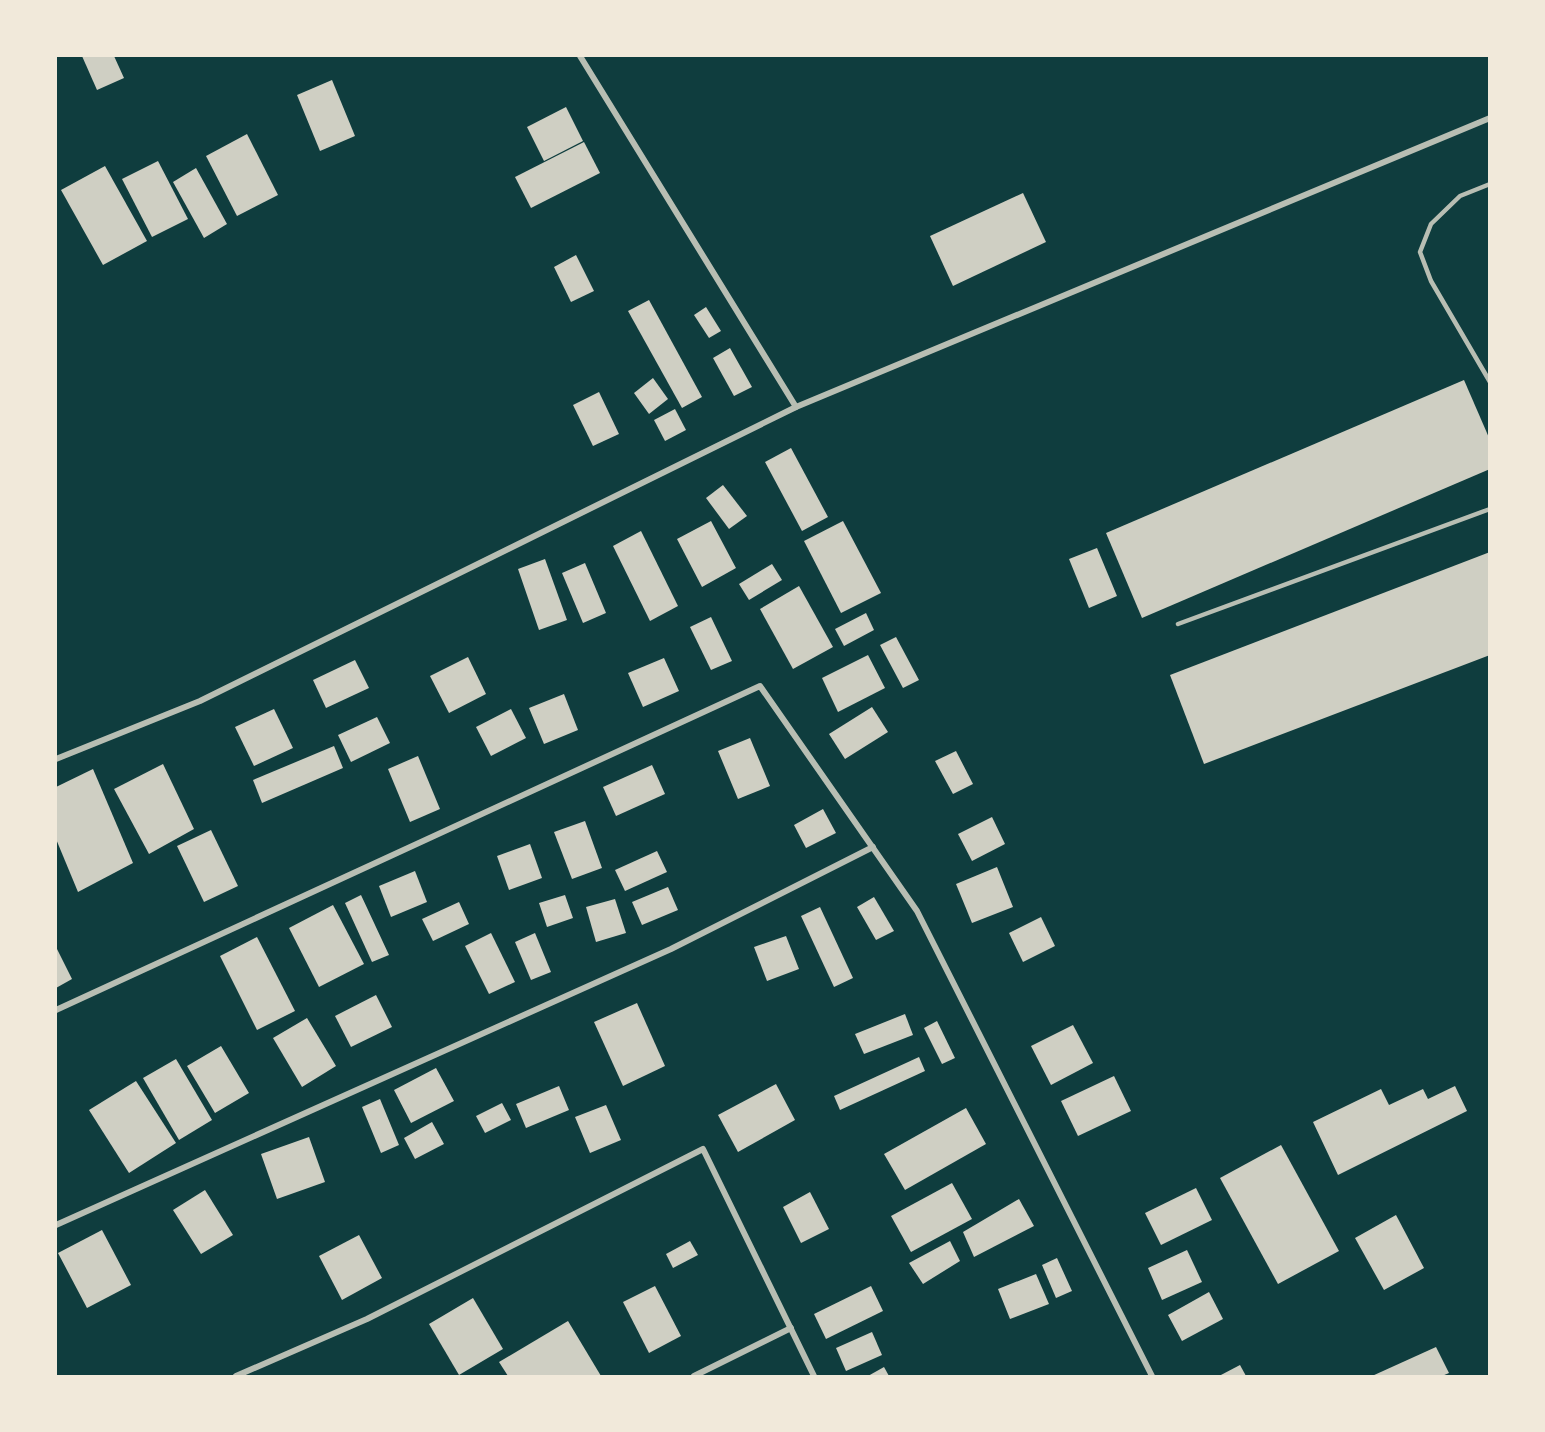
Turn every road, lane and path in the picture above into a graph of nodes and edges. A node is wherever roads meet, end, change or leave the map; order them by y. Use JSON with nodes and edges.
{"nodes":[{"id":1,"x":580,"y":56,"type":"edge"},
{"id":2,"x":1490,"y":118,"type":"edge"},
{"id":3,"x":1490,"y":184,"type":"edge"},
{"id":4,"x":1490,"y":382,"type":"edge"},
{"id":5,"x":796,"y":407,"type":"junction"},
{"id":6,"x":1490,"y":509,"type":"edge"},
{"id":7,"x":1178,"y":624,"type":"dead end"},
{"id":8,"x":56,"y":759,"type":"edge"},
{"id":9,"x":873,"y":847,"type":"junction"},
{"id":10,"x":56,"y":1010,"type":"edge"},
{"id":11,"x":56,"y":1226,"type":"edge"},
{"id":12,"x":791,"y":1328,"type":"junction"},
{"id":13,"x":236,"y":1377,"type":"edge"},
{"id":14,"x":694,"y":1377,"type":"edge"},
{"id":15,"x":814,"y":1377,"type":"edge"},
{"id":16,"x":1152,"y":1377,"type":"edge"}],
"edges":[{"from":1,"to":5,"type":"street"},
{"from":2,"to":5,"type":"street"},
{"from":3,"to":4,"type":"lane"},
{"from":5,"to":8,"type":"street"},
{"from":6,"to":7,"type":"lane"},
{"from":9,"to":10,"type":"street"},
{"from":9,"to":11,"type":"street"},
{"from":9,"to":16,"type":"street"},
{"from":12,"to":13,"type":"street"},
{"from":12,"to":14,"type":"street"},
{"from":12,"to":15,"type":"street"}]}
